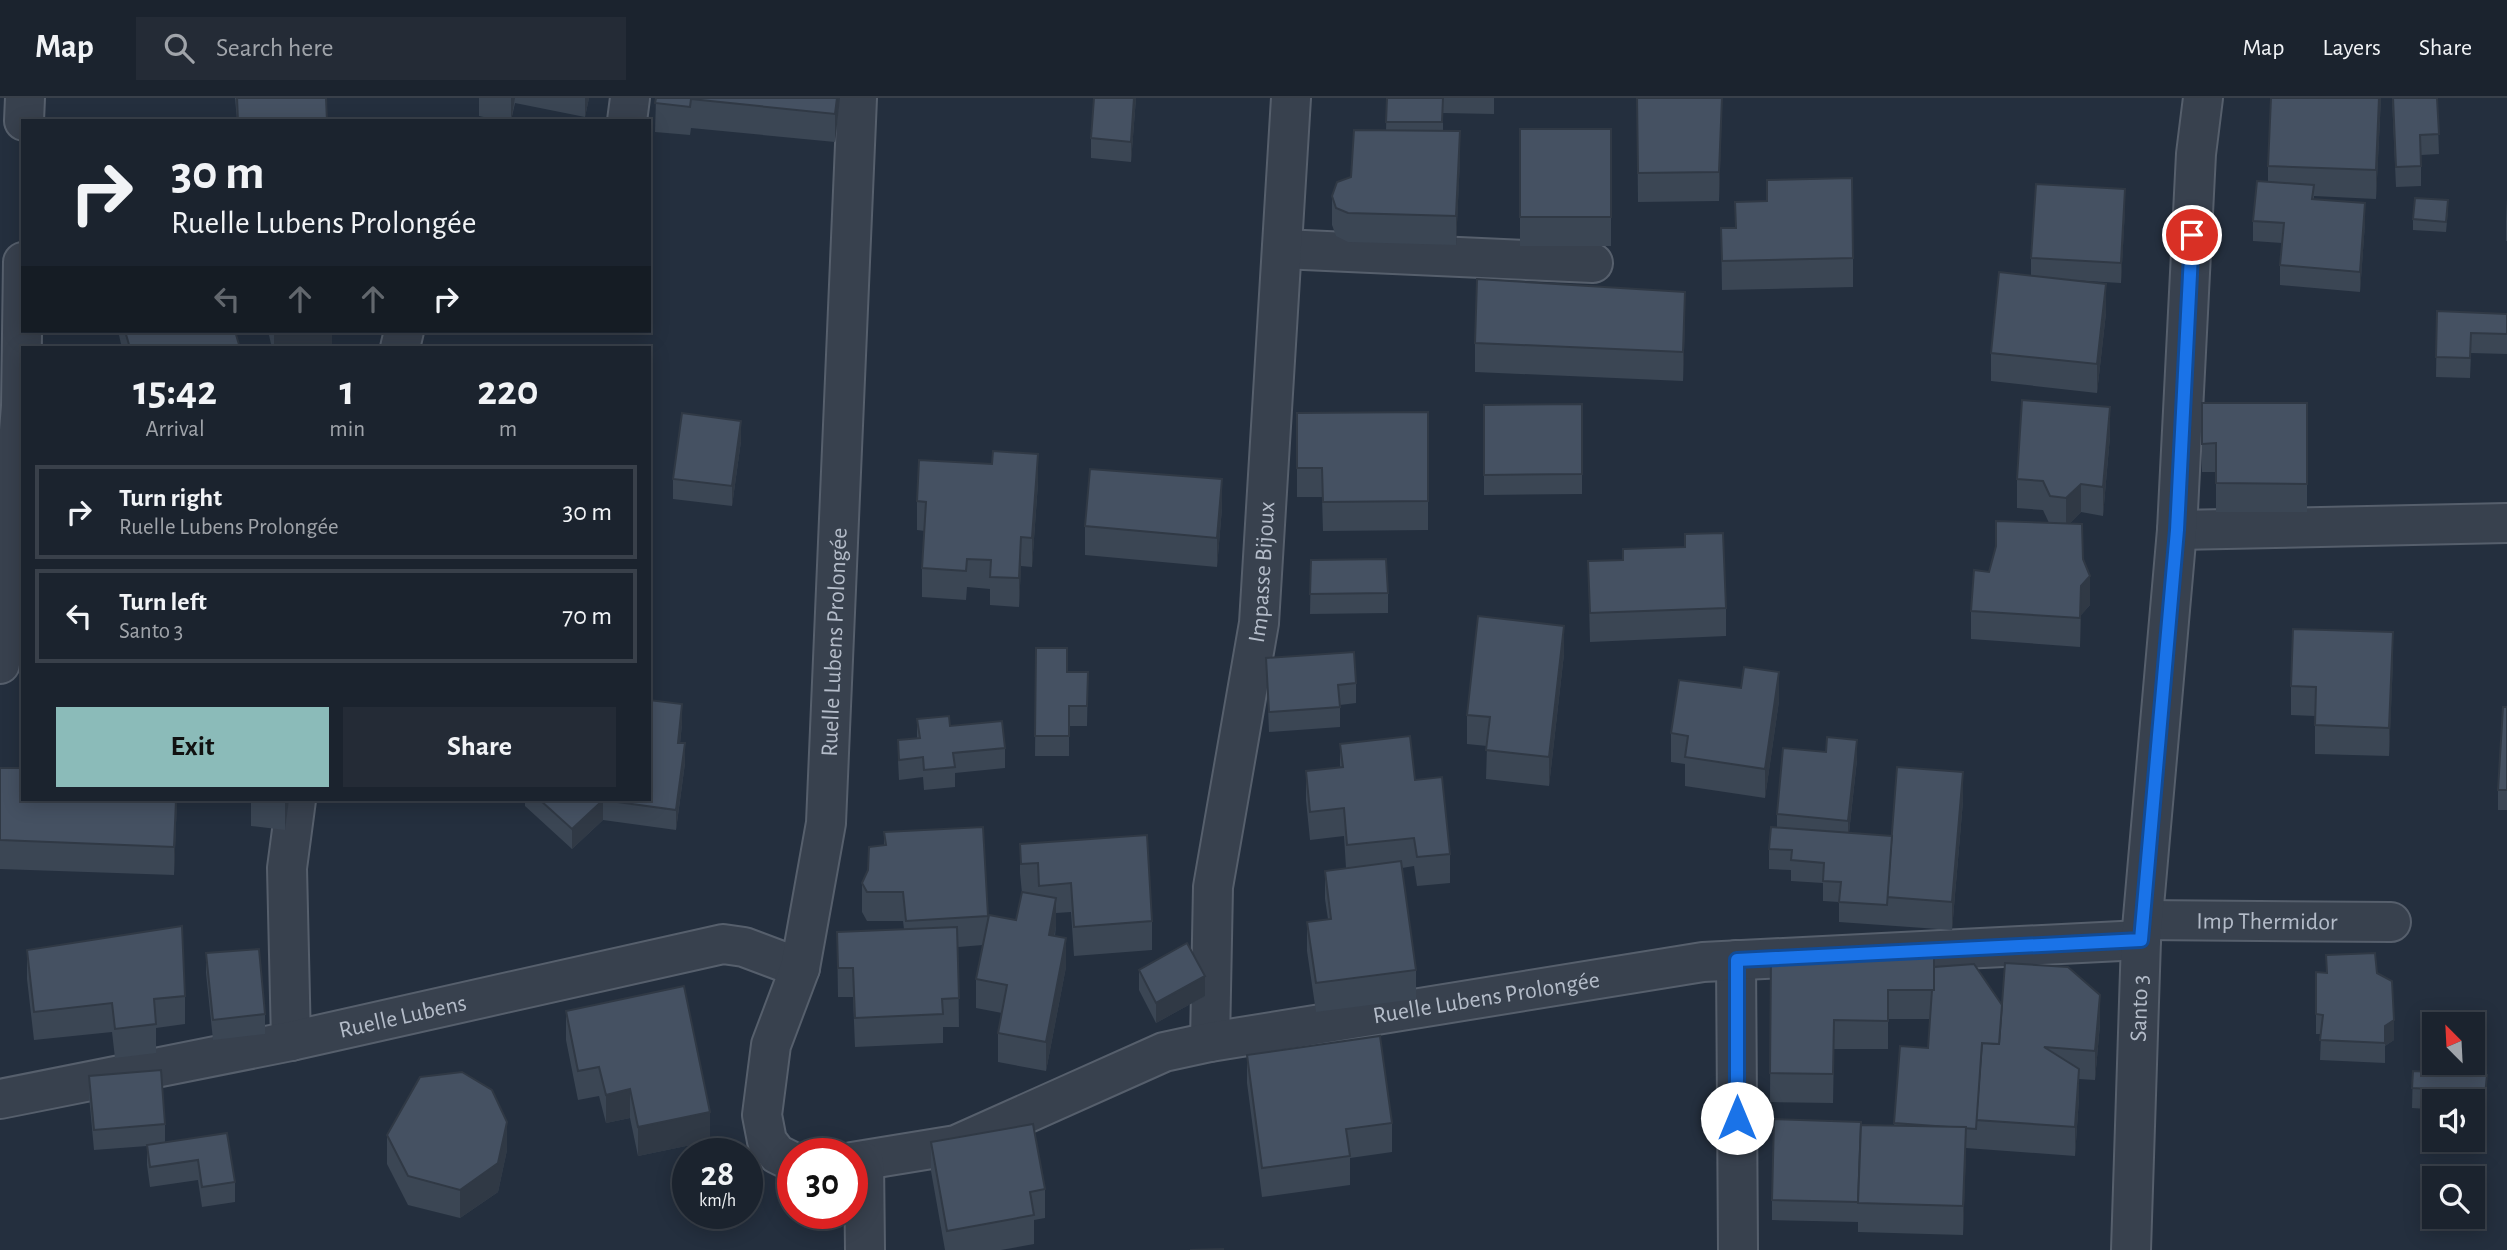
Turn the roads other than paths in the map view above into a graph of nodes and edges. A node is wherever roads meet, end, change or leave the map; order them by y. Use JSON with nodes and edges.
{"nodes":[{"id":1,"x":25,"y":98,"type":"edge"},
{"id":2,"x":630,"y":98,"type":"edge"},
{"id":3,"x":857,"y":98,"type":"edge"},
{"id":4,"x":1291,"y":98,"type":"edge"},
{"id":5,"x":2203,"y":98,"type":"edge"},
{"id":6,"x":24,"y":119,"type":"edge"},
{"id":7,"x":627,"y":119,"type":"edge"},
{"id":8,"x":1282,"y":249,"type":"junction"},
{"id":9,"x":1594,"y":263,"type":"dead end"},
{"id":10,"x":21,"y":406,"type":"edge"},
{"id":11,"x":2507,"y":523,"type":"edge"},
{"id":12,"x":2177,"y":530,"type":"junction"},
{"id":13,"x":0,"y":664,"type":"edge"},
{"id":14,"x":296,"y":801,"type":"edge"},
{"id":15,"x":2391,"y":922,"type":"dead end"},
{"id":16,"x":2142,"y":930,"type":"junction"},
{"id":17,"x":1737,"y":960,"type":"junction"},
{"id":18,"x":800,"y":968,"type":"junction"},
{"id":19,"x":291,"y":1041,"type":"junction"},
{"id":20,"x":1210,"y":1042,"type":"junction"},
{"id":21,"x":0,"y":1099,"type":"edge"},
{"id":22,"x":777,"y":1154,"type":"edge"},
{"id":23,"x":868,"y":1160,"type":"edge"},
{"id":24,"x":863,"y":1229,"type":"edge"},
{"id":25,"x":864,"y":1250,"type":"edge"},
{"id":26,"x":1738,"y":1250,"type":"edge"},
{"id":27,"x":2131,"y":1250,"type":"edge"}],
"edges":[{"from":1,"to":6,"type":"street"},
{"from":2,"to":7,"type":"street"},
{"from":3,"to":18,"type":"street","name":"Ruelle Lubens Prolongée"},
{"from":4,"to":8,"type":"street","name":"Impasse Bijoux"},
{"from":5,"to":12,"type":"street","name":"Santo 3"},
{"from":8,"to":9,"type":"street"},
{"from":8,"to":20,"type":"street","name":"Impasse Bijoux"},
{"from":10,"to":13,"type":"street"},
{"from":11,"to":12,"type":"street"},
{"from":12,"to":16,"type":"street","name":"Santo 3"},
{"from":14,"to":19,"type":"street"},
{"from":15,"to":16,"type":"street","name":"Imp Thermidor"},
{"from":16,"to":17,"type":"street","name":"Ruelle Lubens Prolongée"},
{"from":16,"to":27,"type":"street","name":"Santo 3"},
{"from":17,"to":20,"type":"street","name":"Ruelle Lubens Prolongée"},
{"from":17,"to":26,"type":"street"},
{"from":18,"to":19,"type":"street","name":"Ruelle Lubens"},
{"from":18,"to":22,"type":"street","name":"Ruelle Lubens Prolongée"},
{"from":19,"to":21,"type":"street","name":"Ruelle Lubens"},
{"from":20,"to":23,"type":"street","name":"Ruelle Lubens Prolongée"},
{"from":24,"to":25,"type":"street"}]}
